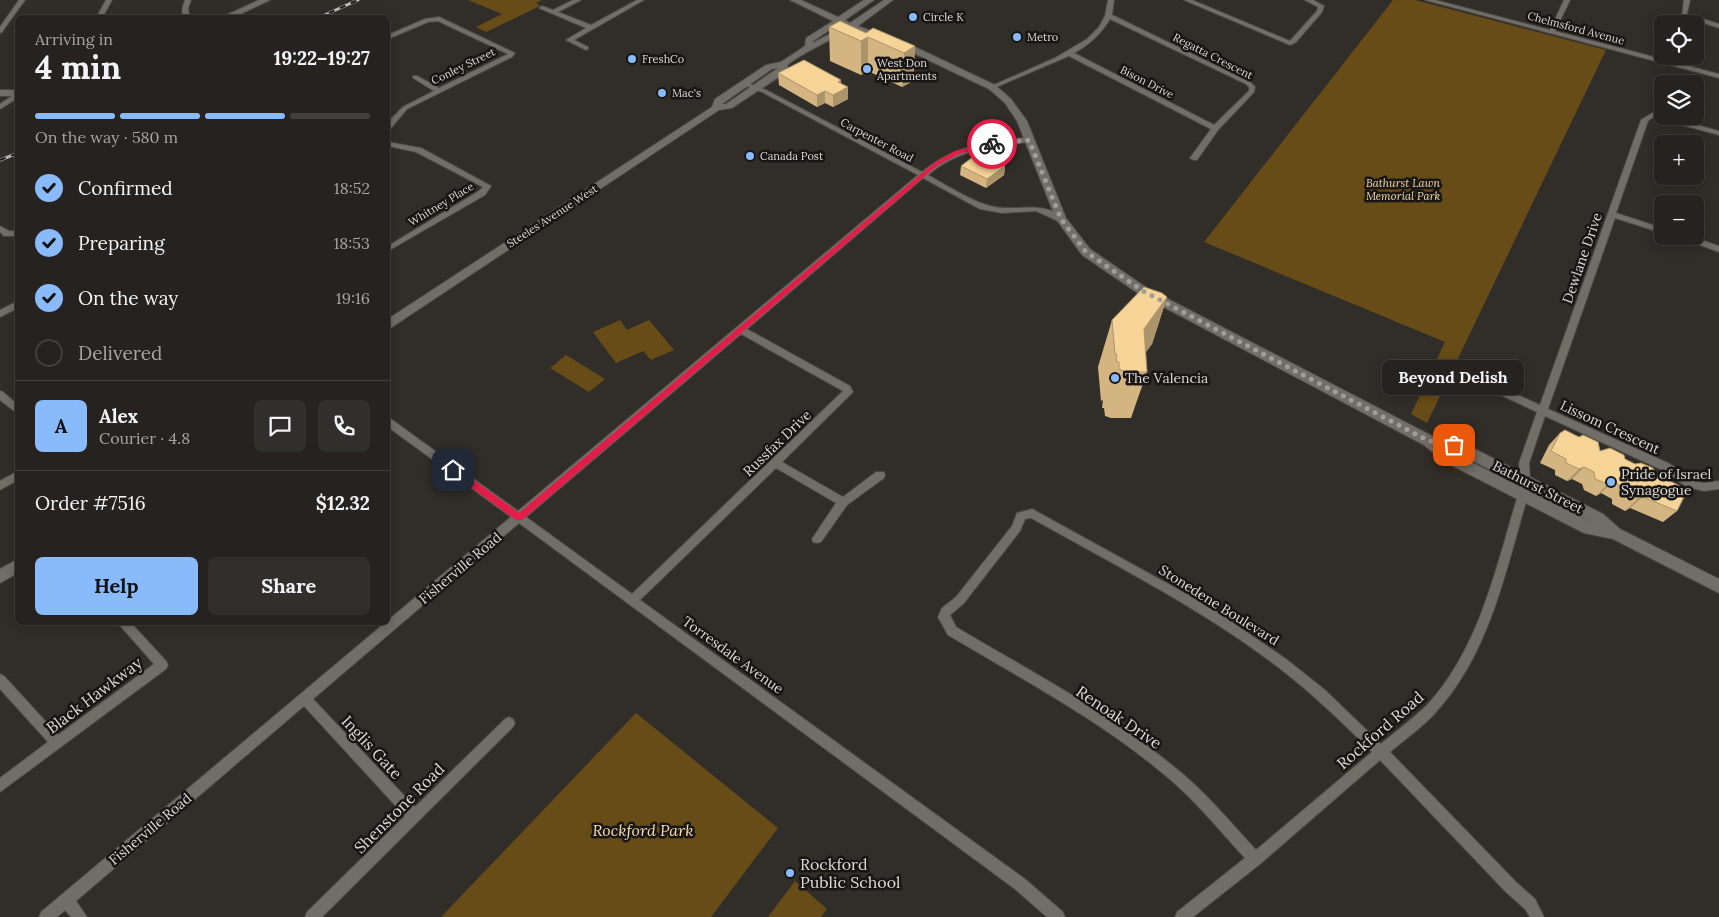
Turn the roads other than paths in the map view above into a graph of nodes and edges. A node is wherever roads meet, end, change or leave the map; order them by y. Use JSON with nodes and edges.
{"nodes":[{"id":1,"x":22,"y":0,"type":"edge"},
{"id":2,"x":109,"y":0,"type":"edge"},
{"id":3,"x":188,"y":0,"type":"edge"},
{"id":4,"x":266,"y":0,"type":"edge"},
{"id":5,"x":578,"y":0,"type":"edge"},
{"id":6,"x":624,"y":0,"type":"edge"},
{"id":7,"x":641,"y":0,"type":"edge"},
{"id":8,"x":794,"y":0,"type":"edge"},
{"id":9,"x":814,"y":0,"type":"edge"},
{"id":10,"x":870,"y":0,"type":"edge"},
{"id":11,"x":889,"y":0,"type":"edge"},
{"id":12,"x":1111,"y":0,"type":"edge"},
{"id":13,"x":1187,"y":0,"type":"edge"},
{"id":14,"x":1308,"y":0,"type":"edge"},
{"id":15,"x":1428,"y":0,"type":"edge"},
{"id":16,"x":1568,"y":0,"type":"edge"},
{"id":17,"x":1687,"y":0,"type":"edge"},
{"id":18,"x":1448,"y":2,"type":"edge"},
{"id":19,"x":633,"y":4,"type":"junction"},
{"id":20,"x":542,"y":8,"type":"dead end"},
{"id":21,"x":554,"y":12,"type":"junction"},
{"id":22,"x":101,"y":15,"type":"edge"},
{"id":23,"x":186,"y":15,"type":"edge"},
{"id":24,"x":231,"y":15,"type":"edge"},
{"id":25,"x":1108,"y":16,"type":"junction"},
{"id":26,"x":843,"y":18,"type":"junction"},
{"id":27,"x":855,"y":23,"type":"junction"},
{"id":28,"x":1719,"y":26,"type":"edge"},
{"id":29,"x":590,"y":27,"type":"junction"},
{"id":30,"x":0,"y":31,"type":"edge"},
{"id":31,"x":1552,"y":32,"type":"junction"},
{"id":32,"x":390,"y":37,"type":"edge"},
{"id":33,"x":809,"y":47,"type":"junction"},
{"id":34,"x":586,"y":48,"type":"dead end"},
{"id":35,"x":1070,"y":54,"type":"junction"},
{"id":36,"x":784,"y":64,"type":"junction"},
{"id":37,"x":1719,"y":76,"type":"edge"},
{"id":38,"x":415,"y":77,"type":"dead end"},
{"id":39,"x":743,"y":83,"type":"junction"},
{"id":40,"x":992,"y":87,"type":"junction"},
{"id":41,"x":755,"y":88,"type":"junction"},
{"id":42,"x":439,"y":90,"type":"junction"},
{"id":43,"x":0,"y":93,"type":"edge"},
{"id":44,"x":15,"y":93,"type":"edge"},
{"id":45,"x":15,"y":95,"type":"edge"},
{"id":46,"x":0,"y":107,"type":"edge"},
{"id":47,"x":716,"y":108,"type":"junction"},
{"id":48,"x":390,"y":124,"type":"edge"},
{"id":49,"x":1215,"y":128,"type":"junction"},
{"id":50,"x":1719,"y":133,"type":"edge"},
{"id":51,"x":1029,"y":140,"type":"junction"},
{"id":52,"x":390,"y":144,"type":"edge"},
{"id":53,"x":1194,"y":158,"type":"dead end"},
{"id":54,"x":923,"y":176,"type":"junction"},
{"id":55,"x":1612,"y":214,"type":"junction"},
{"id":56,"x":1061,"y":219,"type":"junction"},
{"id":57,"x":0,"y":228,"type":"edge"},
{"id":58,"x":1654,"y":228,"type":"edge"},
{"id":59,"x":15,"y":233,"type":"edge"},
{"id":60,"x":1704,"y":244,"type":"edge"},
{"id":61,"x":390,"y":248,"type":"edge"},
{"id":62,"x":1719,"y":249,"type":"edge"},
{"id":63,"x":15,"y":306,"type":"edge"},
{"id":64,"x":0,"y":314,"type":"edge"},
{"id":65,"x":390,"y":323,"type":"edge"},
{"id":66,"x":740,"y":329,"type":"junction"},
{"id":67,"x":1448,"y":367,"type":"dead end"},
{"id":68,"x":1,"y":397,"type":"edge"},
{"id":69,"x":15,"y":409,"type":"edge"},
{"id":70,"x":1544,"y":411,"type":"junction"},
{"id":71,"x":390,"y":423,"type":"edge"},
{"id":72,"x":776,"y":463,"type":"junction"},
{"id":73,"x":880,"y":475,"type":"dead end"},
{"id":74,"x":15,"y":478,"type":"edge"},
{"id":75,"x":1719,"y":485,"type":"edge"},
{"id":76,"x":0,"y":486,"type":"edge"},
{"id":77,"x":1524,"y":488,"type":"junction"},
{"id":78,"x":843,"y":502,"type":"junction"},
{"id":79,"x":519,"y":518,"type":"junction"},
{"id":80,"x":817,"y":539,"type":"dead end"},
{"id":81,"x":15,"y":567,"type":"edge"},
{"id":82,"x":0,"y":577,"type":"edge"},
{"id":83,"x":1719,"y":586,"type":"edge"},
{"id":84,"x":634,"y":600,"type":"junction"},
{"id":85,"x":946,"y":624,"type":"joint"},
{"id":86,"x":125,"y":625,"type":"edge"},
{"id":87,"x":0,"y":680,"type":"edge"},
{"id":88,"x":305,"y":699,"type":"junction"},
{"id":89,"x":509,"y":723,"type":"dead end"},
{"id":90,"x":57,"y":743,"type":"junction"},
{"id":91,"x":1381,"y":752,"type":"junction"},
{"id":92,"x":0,"y":786,"type":"edge"},
{"id":93,"x":415,"y":817,"type":"junction"},
{"id":94,"x":1255,"y":859,"type":"junction"},
{"id":95,"x":66,"y":900,"type":"junction"},
{"id":96,"x":46,"y":917,"type":"edge"},
{"id":97,"x":80,"y":917,"type":"edge"},
{"id":98,"x":312,"y":917,"type":"edge"},
{"id":99,"x":1058,"y":917,"type":"edge"},
{"id":100,"x":1182,"y":917,"type":"edge"},
{"id":101,"x":1537,"y":917,"type":"edge"}],
"edges":[{"from":1,"to":30,"type":"street"},
{"from":2,"to":22,"type":"street"},
{"from":3,"to":23,"type":"street"},
{"from":4,"to":24,"type":"main road"},
{"from":5,"to":21,"type":"street"},
{"from":6,"to":19,"type":"street"},
{"from":7,"to":19,"type":"street"},
{"from":8,"to":26,"type":"main road","name":"Bathurst Street"},
{"from":9,"to":26,"type":"main road","name":"Bathurst Street"},
{"from":10,"to":26,"type":"main road","name":"Steeles Avenue West"},
{"from":11,"to":27,"type":"main road","name":"Steeles Avenue West"},
{"from":12,"to":25,"type":"street"},
{"from":13,"to":14,"type":"street"},
{"from":15,"to":18,"type":"street","name":"Chelmsford Avenue"},
{"from":16,"to":31,"type":"street"},
{"from":17,"to":28,"type":"street"},
{"from":18,"to":31,"type":"street","name":"Chelmsford Avenue"},
{"from":19,"to":29,"type":"street"},
{"from":20,"to":21,"type":"street"},
{"from":21,"to":29,"type":"street"},
{"from":25,"to":35,"type":"street"},
{"from":25,"to":49,"type":"street","name":"Regatta Crescent"},
{"from":26,"to":27,"type":"main road","name":"Bathurst Street"},
{"from":26,"to":33,"type":"main road","name":"Steeles Avenue West"},
{"from":27,"to":33,"type":"main road","name":"Steeles Avenue West"},
{"from":27,"to":40,"type":"main road","name":"Bathurst Street"},
{"from":29,"to":34,"type":"street"},
{"from":31,"to":37,"type":"street","name":"Chelmsford Avenue"},
{"from":32,"to":42,"type":"street","name":"Conley Street"},
{"from":33,"to":36,"type":"main road","name":"Steeles Avenue West"},
{"from":35,"to":40,"type":"street"},
{"from":35,"to":49,"type":"street","name":"Bison Drive"},
{"from":36,"to":39,"type":"main road","name":"Steeles Avenue West"},
{"from":36,"to":41,"type":"main road","name":"Steeles Avenue West"},
{"from":38,"to":42,"type":"street"},
{"from":39,"to":41,"type":"street","name":"Carpenter Road"},
{"from":39,"to":47,"type":"main road","name":"Steeles Avenue West"},
{"from":40,"to":51,"type":"main road","name":"Bathurst Street"},
{"from":41,"to":47,"type":"main road","name":"Steeles Avenue West"},
{"from":41,"to":54,"type":"street","name":"Carpenter Road"},
{"from":42,"to":48,"type":"street","name":"Conley Street"},
{"from":43,"to":44,"type":"main road"},
{"from":45,"to":46,"type":"street"},
{"from":47,"to":65,"type":"main road","name":"Steeles Avenue West"},
{"from":49,"to":53,"type":"street","name":"Regatta Crescent"},
{"from":50,"to":55,"type":"street","name":"Dewlane Drive"},
{"from":51,"to":54,"type":"street","name":"Fisherville Road"},
{"from":51,"to":56,"type":"main road","name":"Bathurst Street"},
{"from":52,"to":61,"type":"street","name":"Whitney Place"},
{"from":54,"to":56,"type":"street","name":"Carpenter Road"},
{"from":54,"to":66,"type":"street","name":"Fisherville Road"},
{"from":55,"to":58,"type":"street"},
{"from":55,"to":70,"type":"street","name":"Dewlane Drive"},
{"from":56,"to":77,"type":"main road","name":"Bathurst Street"},
{"from":57,"to":59,"type":"street"},
{"from":60,"to":62,"type":"street"},
{"from":63,"to":64,"type":"street"},
{"from":66,"to":72,"type":"street","name":"Russfax Drive"},
{"from":66,"to":79,"type":"street","name":"Fisherville Road"},
{"from":67,"to":70,"type":"street","name":"Lissom Crescent"},
{"from":68,"to":69,"type":"street"},
{"from":70,"to":75,"type":"street","name":"Lissom Crescent"},
{"from":70,"to":77,"type":"street","name":"Dewlane Drive"},
{"from":71,"to":79,"type":"street","name":"Torresdale Avenue"},
{"from":72,"to":78,"type":"street"},
{"from":72,"to":84,"type":"street","name":"Russfax Drive"},
{"from":73,"to":78,"type":"street"},
{"from":74,"to":76,"type":"street"},
{"from":77,"to":83,"type":"main road","name":"Bathurst Street"},
{"from":77,"to":91,"type":"street","name":"Rockford Road"},
{"from":78,"to":80,"type":"street"},
{"from":79,"to":84,"type":"street","name":"Torresdale Avenue"},
{"from":79,"to":88,"type":"street","name":"Fisherville Road"},
{"from":81,"to":82,"type":"main road"},
{"from":84,"to":99,"type":"street","name":"Torresdale Avenue"},
{"from":85,"to":91,"type":"street","name":"Stonedene Boulevard"},
{"from":85,"to":94,"type":"street","name":"Renoak Drive"},
{"from":86,"to":90,"type":"street","name":"Black Hawkway"},
{"from":87,"to":90,"type":"street"},
{"from":88,"to":93,"type":"street","name":"Inglis Gate"},
{"from":88,"to":95,"type":"street","name":"Fisherville Road"},
{"from":89,"to":93,"type":"street","name":"Shenstone Road"},
{"from":90,"to":92,"type":"street","name":"Black Hawkway"},
{"from":91,"to":94,"type":"street","name":"Rockford Road"},
{"from":91,"to":101,"type":"street","name":"Stonedene Boulevard"},
{"from":93,"to":98,"type":"street","name":"Shenstone Road"},
{"from":94,"to":100,"type":"street","name":"Rockford Road"},
{"from":95,"to":96,"type":"street","name":"Fisherville Road"},
{"from":95,"to":97,"type":"street"}]}
